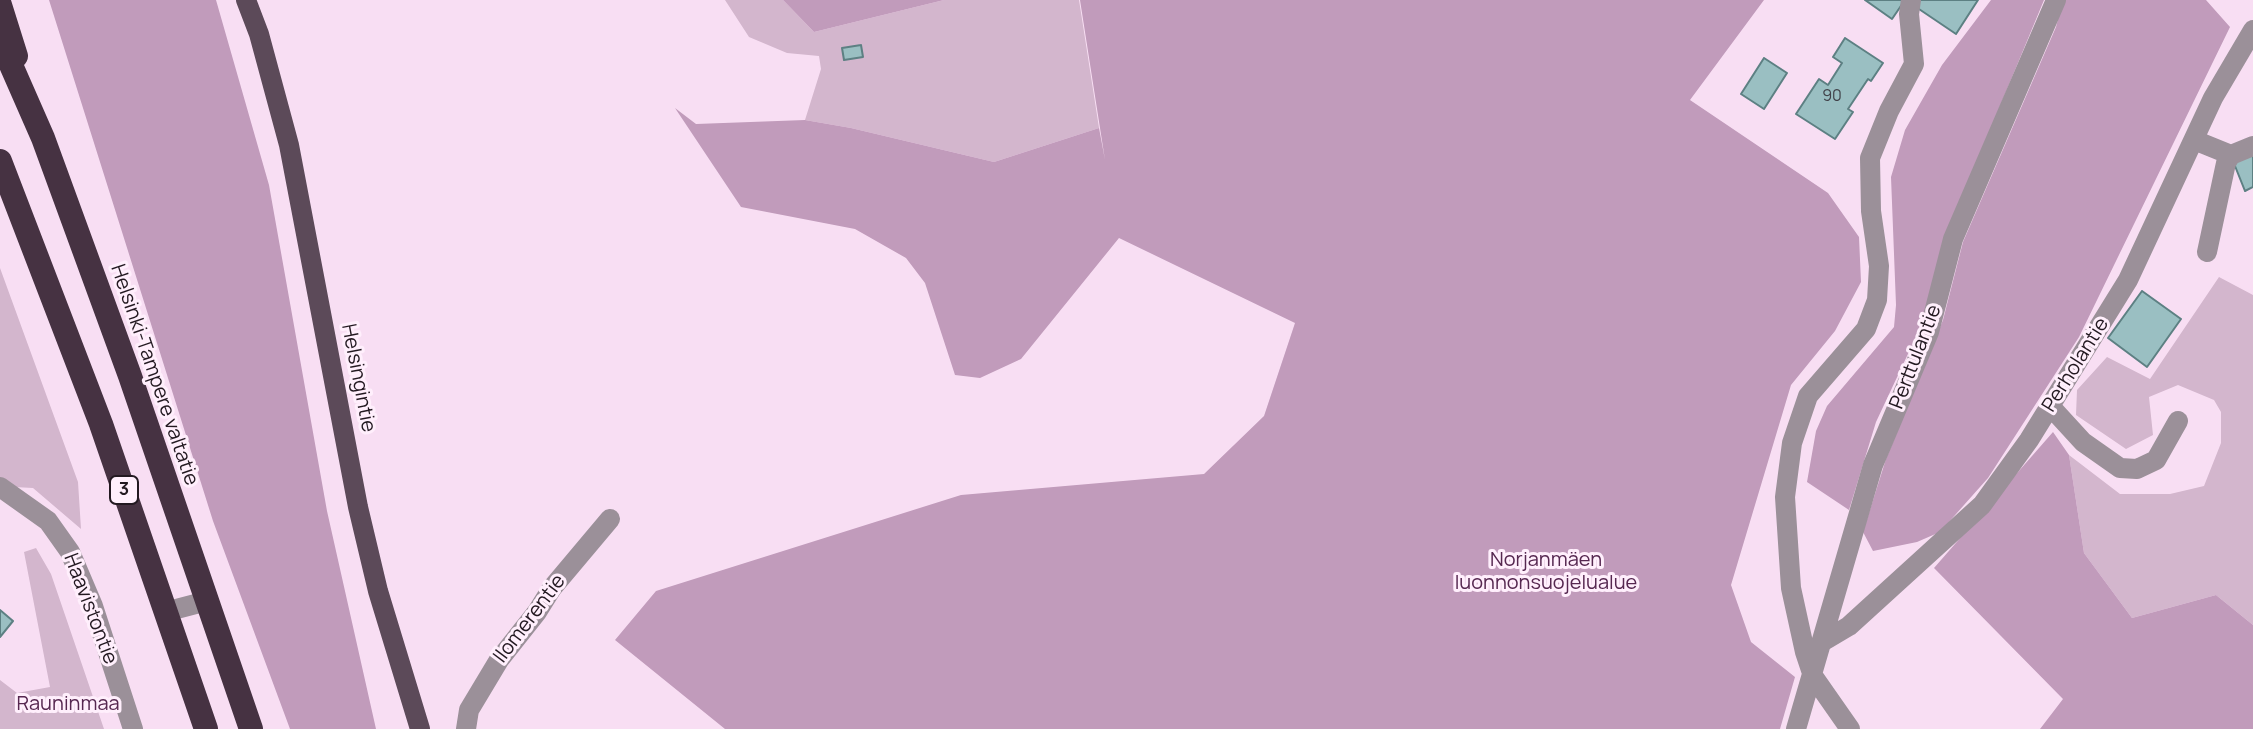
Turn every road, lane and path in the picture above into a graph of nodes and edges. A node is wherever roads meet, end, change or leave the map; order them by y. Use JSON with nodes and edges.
{"nodes":[{"id":1,"x":246,"y":0,"type":"edge"},
{"id":2,"x":254,"y":0,"type":"edge"},
{"id":3,"x":1911,"y":0,"type":"edge"},
{"id":4,"x":2056,"y":0,"type":"edge"},
{"id":5,"x":0,"y":5,"type":"edge"},
{"id":6,"x":2253,"y":30,"type":"edge"},
{"id":7,"x":259,"y":34,"type":"junction"},
{"id":8,"x":0,"y":40,"type":"edge"},
{"id":9,"x":43,"y":138,"type":"junction"},
{"id":10,"x":2194,"y":140,"type":"junction"},
{"id":11,"x":2253,"y":146,"type":"edge"},
{"id":12,"x":2231,"y":155,"type":"junction"},
{"id":13,"x":0,"y":161,"type":"edge"},
{"id":14,"x":2207,"y":252,"type":"dead end"},
{"id":15,"x":2050,"y":406,"type":"junction"},
{"id":16,"x":2178,"y":421,"type":"dead end"},
{"id":17,"x":0,"y":487,"type":"edge"},
{"id":18,"x":610,"y":519,"type":"dead end"},
{"id":19,"x":207,"y":601,"type":"junction"},
{"id":20,"x":165,"y":612,"type":"junction"},
{"id":21,"x":1822,"y":642,"type":"junction"},
{"id":22,"x":1813,"y":676,"type":"junction"},
{"id":23,"x":133,"y":729,"type":"edge"},
{"id":24,"x":206,"y":729,"type":"edge"},
{"id":25,"x":251,"y":729,"type":"edge"},
{"id":26,"x":420,"y":729,"type":"edge"},
{"id":27,"x":466,"y":729,"type":"edge"},
{"id":28,"x":1796,"y":729,"type":"edge"},
{"id":29,"x":1850,"y":729,"type":"edge"}],
"edges":[{"from":1,"to":7,"type":"main road","name":"Helsingintie"},
{"from":2,"to":7,"type":"main road","name":"Helsingintie"},
{"from":3,"to":22,"type":"street"},
{"from":4,"to":21,"type":"street","name":"Perttulantie"},
{"from":5,"to":9,"type":"highway"},
{"from":6,"to":10,"type":"street","name":"Perholantie"},
{"from":7,"to":26,"type":"main road","name":"Helsingintie"},
{"from":8,"to":9,"type":"highway","name":"Helsinki-Tampere valtatie","number":"3"},
{"from":9,"to":19,"type":"highway","name":"Helsinki-Tampere valtatie","number":"3"},
{"from":10,"to":12,"type":"street"},
{"from":10,"to":15,"type":"street","name":"Perholantie"},
{"from":11,"to":12,"type":"street"},
{"from":12,"to":14,"type":"street"},
{"from":13,"to":20,"type":"highway","number":"3"},
{"from":15,"to":16,"type":"street"},
{"from":15,"to":21,"type":"street","name":"Perholantie"},
{"from":17,"to":23,"type":"street","name":"Haavistontie"},
{"from":18,"to":27,"type":"street","name":"Ilomerentie"},
{"from":19,"to":20,"type":"street"},
{"from":19,"to":25,"type":"highway","name":"Helsinki-Tampere valtatie","number":"3"},
{"from":20,"to":24,"type":"highway","number":"3"},
{"from":21,"to":22,"type":"street","name":"Perttulantie"},
{"from":22,"to":28,"type":"street","name":"Perttulantie"},
{"from":22,"to":29,"type":"street"}]}
